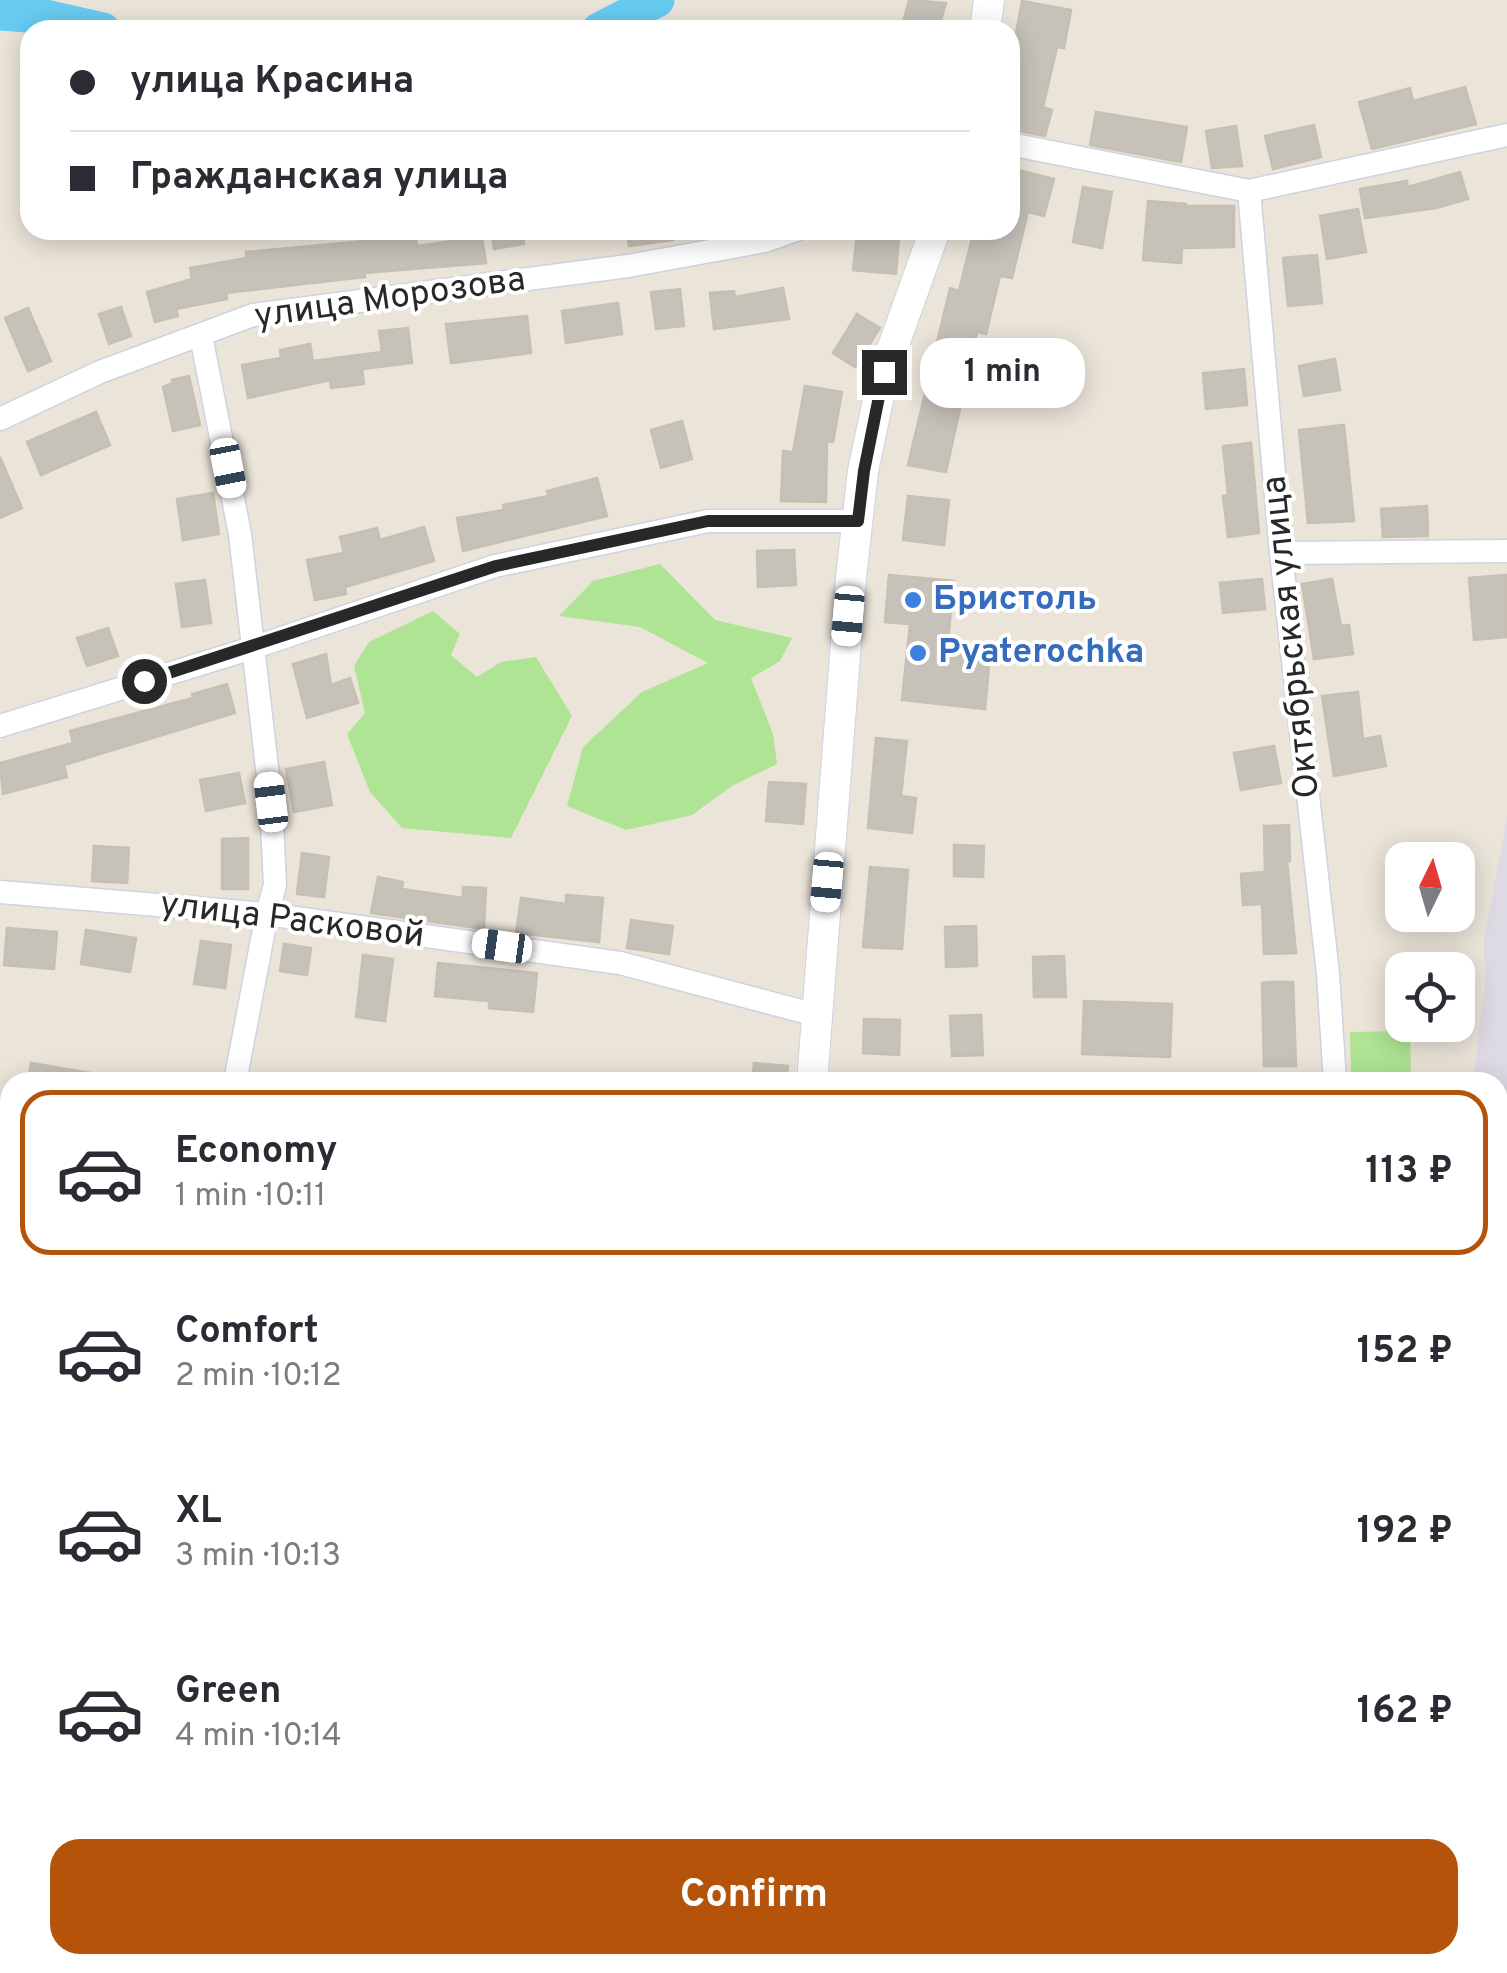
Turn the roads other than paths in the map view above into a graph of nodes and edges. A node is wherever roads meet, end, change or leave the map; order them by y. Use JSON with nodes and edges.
{"nodes":[{"id":1,"x":1507,"y":135,"type":"edge"},
{"id":2,"x":1020,"y":146,"type":"edge"},
{"id":3,"x":1249,"y":191,"type":"junction"},
{"id":4,"x":768,"y":240,"type":"edge"},
{"id":5,"x":930,"y":240,"type":"edge"},
{"id":6,"x":201,"y":336,"type":"junction"},
{"id":7,"x":0,"y":419,"type":"edge"},
{"id":8,"x":858,"y":521,"type":"junction"},
{"id":9,"x":1507,"y":551,"type":"edge"},
{"id":10,"x":1281,"y":553,"type":"junction"},
{"id":11,"x":252,"y":648,"type":"junction"},
{"id":12,"x":0,"y":726,"type":"edge"},
{"id":13,"x":0,"y":892,"type":"edge"},
{"id":14,"x":267,"y":914,"type":"junction"},
{"id":15,"x":816,"y":1016,"type":"junction"},
{"id":16,"x":237,"y":1072,"type":"edge"},
{"id":17,"x":813,"y":1072,"type":"edge"},
{"id":18,"x":1334,"y":1072,"type":"edge"}],
"edges":[{"from":1,"to":3,"type":"street"},
{"from":2,"to":3,"type":"street"},
{"from":3,"to":10,"type":"street","name":"Октябрьская улица"},
{"from":4,"to":6,"type":"street","name":"улица Морозова"},
{"from":5,"to":8,"type":"street"},
{"from":6,"to":7,"type":"street","name":"улица Морозова"},
{"from":6,"to":11,"type":"street"},
{"from":8,"to":11,"type":"street"},
{"from":8,"to":15,"type":"street"},
{"from":9,"to":10,"type":"street"},
{"from":10,"to":18,"type":"street","name":"Октябрьская улица"},
{"from":11,"to":12,"type":"street"},
{"from":11,"to":14,"type":"street"},
{"from":13,"to":14,"type":"street","name":"улица Расковой"},
{"from":14,"to":15,"type":"street","name":"улица Расковой"},
{"from":14,"to":16,"type":"street"},
{"from":15,"to":17,"type":"street"}]}
